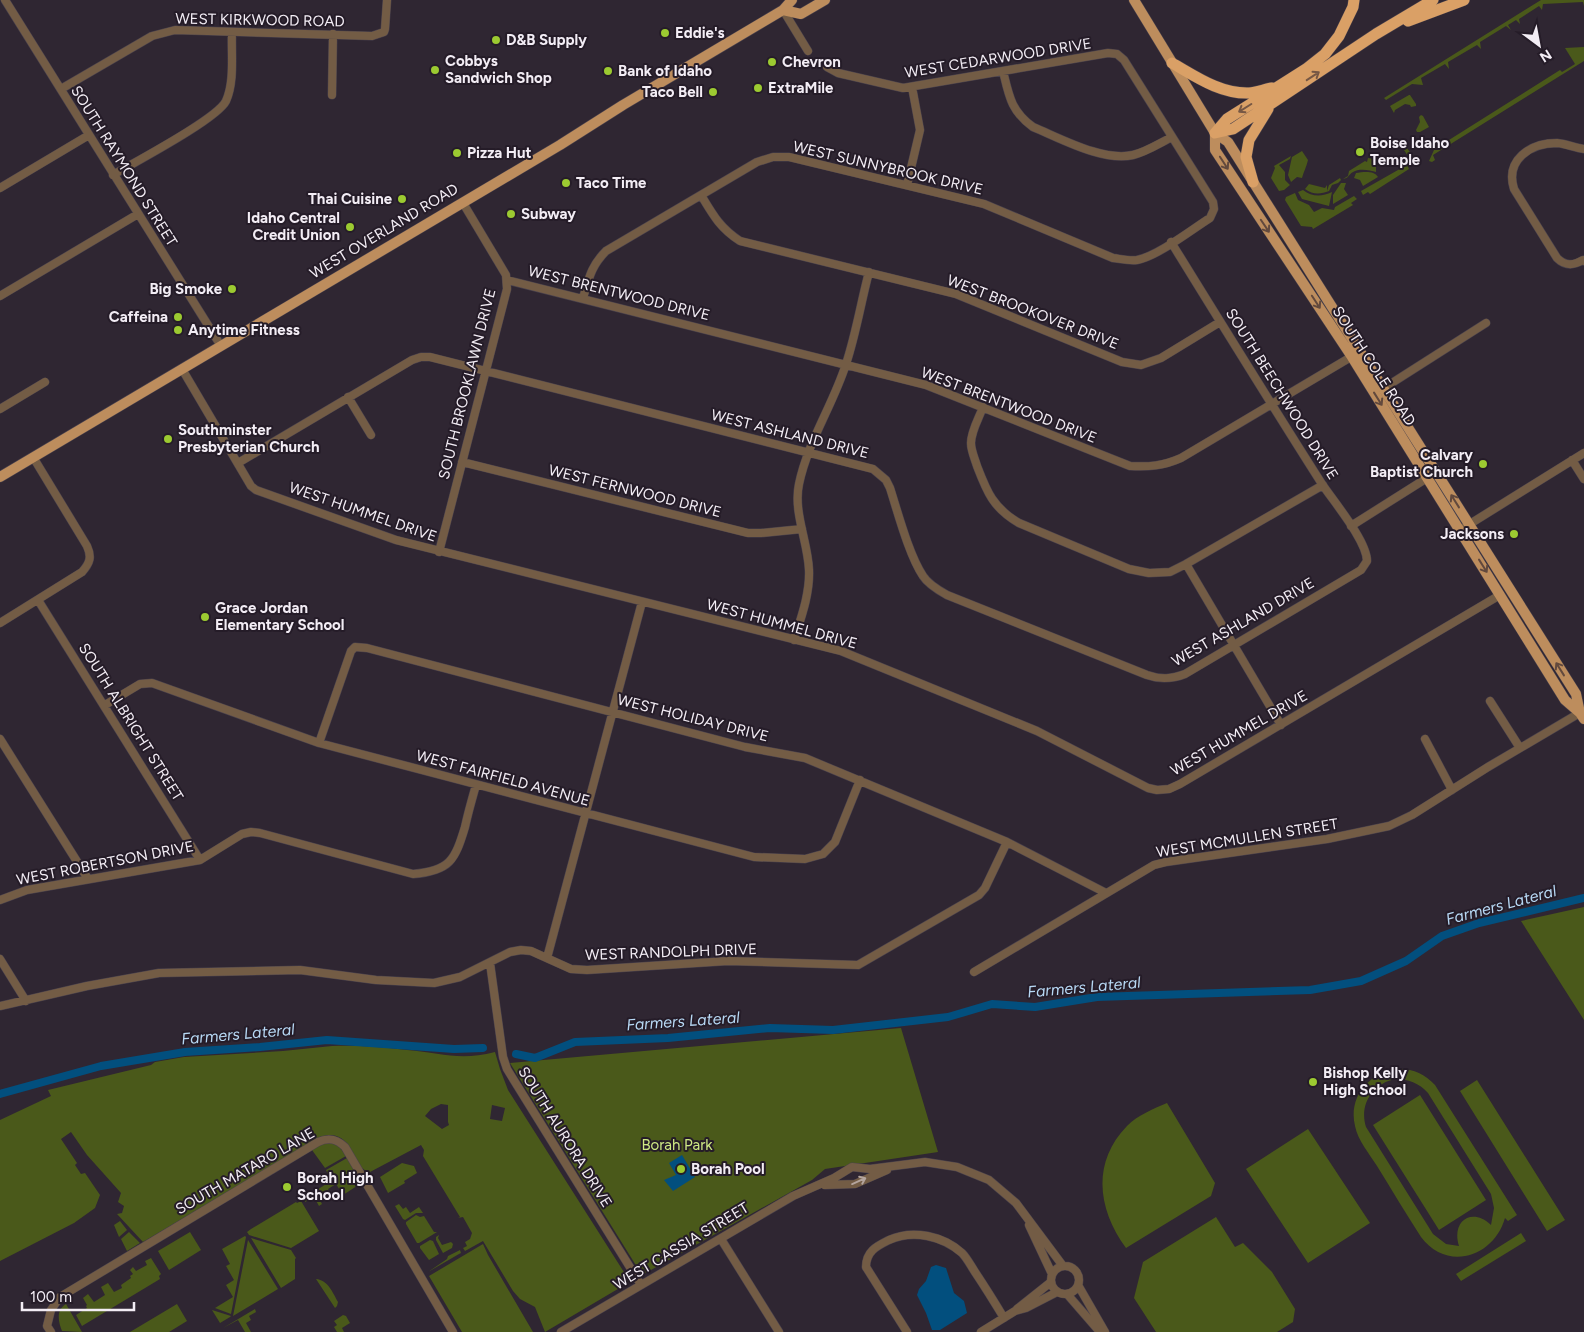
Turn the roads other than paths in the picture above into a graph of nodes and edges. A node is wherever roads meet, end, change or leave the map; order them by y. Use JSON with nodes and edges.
{"nodes":[{"id":1,"x":387,"y":0,"type":"edge"},
{"id":2,"x":792,"y":0,"type":"edge"},
{"id":3,"x":825,"y":0,"type":"edge"},
{"id":4,"x":1134,"y":0,"type":"edge"},
{"id":5,"x":1139,"y":0,"type":"edge"},
{"id":6,"x":1354,"y":0,"type":"edge"},
{"id":7,"x":1433,"y":0,"type":"edge"},
{"id":8,"x":1464,"y":0,"type":"edge"},
{"id":9,"x":3,"y":1,"type":"edge"},
{"id":10,"x":783,"y":10,"type":"junction"},
{"id":11,"x":1142,"y":13,"type":"junction"},
{"id":12,"x":232,"y":32,"type":"junction"},
{"id":13,"x":334,"y":34,"type":"junction"},
{"id":14,"x":1376,"y":34,"type":"junction"},
{"id":15,"x":808,"y":51,"type":"dead end"},
{"id":16,"x":1172,"y":63,"type":"junction"},
{"id":17,"x":827,"y":67,"type":"dead end"},
{"id":18,"x":1004,"y":71,"type":"junction"},
{"id":19,"x":1279,"y":86,"type":"junction"},
{"id":20,"x":912,"y":87,"type":"junction"},
{"id":21,"x":61,"y":90,"type":"junction"},
{"id":22,"x":332,"y":95,"type":"dead end"},
{"id":23,"x":1272,"y":103,"type":"junction"},
{"id":24,"x":1215,"y":133,"type":"junction"},
{"id":25,"x":89,"y":135,"type":"junction"},
{"id":26,"x":1172,"y":136,"type":"junction"},
{"id":27,"x":1584,"y":149,"type":"edge"},
{"id":28,"x":113,"y":175,"type":"junction"},
{"id":29,"x":1253,"y":182,"type":"junction"},
{"id":30,"x":906,"y":185,"type":"junction"},
{"id":31,"x":0,"y":188,"type":"edge"},
{"id":32,"x":701,"y":195,"type":"junction"},
{"id":33,"x":463,"y":203,"type":"junction"},
{"id":34,"x":138,"y":214,"type":"junction"},
{"id":35,"x":1172,"y":242,"type":"junction"},
{"id":36,"x":1584,"y":260,"type":"edge"},
{"id":37,"x":869,"y":272,"type":"junction"},
{"id":38,"x":507,"y":280,"type":"junction"},
{"id":39,"x":0,"y":296,"type":"edge"},
{"id":40,"x":583,"y":298,"type":"junction"},
{"id":41,"x":1220,"y":322,"type":"junction"},
{"id":42,"x":1486,"y":323,"type":"dead end"},
{"id":43,"x":221,"y":346,"type":"junction"},
{"id":44,"x":1361,"y":351,"type":"junction"},
{"id":45,"x":1352,"y":357,"type":"junction"},
{"id":46,"x":846,"y":364,"type":"junction"},
{"id":47,"x":182,"y":369,"type":"junction"},
{"id":48,"x":486,"y":372,"type":"junction"},
{"id":49,"x":45,"y":382,"type":"dead end"},
{"id":50,"x":1384,"y":388,"type":"junction"},
{"id":51,"x":348,"y":398,"type":"junction"},
{"id":52,"x":1272,"y":404,"type":"junction"},
{"id":53,"x":983,"y":407,"type":"junction"},
{"id":54,"x":0,"y":409,"type":"edge"},
{"id":55,"x":371,"y":435,"type":"dead end"},
{"id":56,"x":1403,"y":438,"type":"junction"},
{"id":57,"x":808,"y":452,"type":"junction"},
{"id":58,"x":1425,"y":453,"type":"junction"},
{"id":59,"x":1584,"y":453,"type":"edge"},
{"id":60,"x":33,"y":457,"type":"junction"},
{"id":61,"x":1572,"y":460,"type":"junction"},
{"id":62,"x":462,"y":462,"type":"junction"},
{"id":63,"x":238,"y":463,"type":"junction"},
{"id":64,"x":0,"y":477,"type":"edge"},
{"id":65,"x":1427,"y":478,"type":"junction"},
{"id":66,"x":1584,"y":479,"type":"edge"},
{"id":67,"x":1323,"y":485,"type":"junction"},
{"id":68,"x":1470,"y":524,"type":"junction"},
{"id":69,"x":1351,"y":526,"type":"junction"},
{"id":70,"x":802,"y":529,"type":"junction"},
{"id":71,"x":1460,"y":530,"type":"junction"},
{"id":72,"x":439,"y":552,"type":"junction"},
{"id":73,"x":1367,"y":561,"type":"joint"},
{"id":74,"x":1186,"y":564,"type":"junction"},
{"id":75,"x":1500,"y":594,"type":"junction"},
{"id":76,"x":38,"y":600,"type":"junction"},
{"id":77,"x":642,"y":602,"type":"junction"},
{"id":78,"x":0,"y":623,"type":"edge"},
{"id":79,"x":794,"y":640,"type":"junction"},
{"id":80,"x":1233,"y":645,"type":"junction"},
{"id":81,"x":1490,"y":701,"type":"dead end"},
{"id":82,"x":105,"y":706,"type":"junction"},
{"id":83,"x":612,"y":712,"type":"junction"},
{"id":84,"x":1583,"y":714,"type":"edge"},
{"id":85,"x":1281,"y":725,"type":"junction"},
{"id":86,"x":0,"y":739,"type":"edge"},
{"id":87,"x":1425,"y":740,"type":"dead end"},
{"id":88,"x":318,"y":743,"type":"junction"},
{"id":89,"x":1520,"y":748,"type":"junction"},
{"id":90,"x":860,"y":780,"type":"junction"},
{"id":91,"x":476,"y":786,"type":"junction"},
{"id":92,"x":1452,"y":790,"type":"junction"},
{"id":93,"x":585,"y":814,"type":"junction"},
{"id":94,"x":1007,"y":842,"type":"junction"},
{"id":95,"x":200,"y":860,"type":"junction"},
{"id":96,"x":88,"y":879,"type":"junction"},
{"id":97,"x":1106,"y":894,"type":"junction"},
{"id":98,"x":0,"y":900,"type":"edge"},
{"id":99,"x":547,"y":958,"type":"junction"},
{"id":100,"x":0,"y":959,"type":"edge"},
{"id":101,"x":490,"y":963,"type":"junction"},
{"id":102,"x":974,"y":972,"type":"dead end"},
{"id":103,"x":26,"y":1000,"type":"junction"},
{"id":104,"x":0,"y":1006,"type":"edge"},
{"id":105,"x":901,"y":1165,"type":"junction"},
{"id":106,"x":816,"y":1186,"type":"junction"},
{"id":107,"x":1028,"y":1221,"type":"junction"},
{"id":108,"x":721,"y":1239,"type":"junction"},
{"id":109,"x":1063,"y":1266,"type":"junction"},
{"id":110,"x":1052,"y":1274,"type":"junction"},
{"id":111,"x":1051,"y":1282,"type":"junction"},
{"id":112,"x":641,"y":1285,"type":"junction"},
{"id":113,"x":1078,"y":1285,"type":"junction"},
{"id":114,"x":1057,"y":1292,"type":"junction"},
{"id":115,"x":1067,"y":1294,"type":"junction"},
{"id":116,"x":1015,"y":1311,"type":"junction"},
{"id":117,"x":1004,"y":1318,"type":"junction"},
{"id":118,"x":51,"y":1332,"type":"edge"},
{"id":119,"x":453,"y":1332,"type":"edge"},
{"id":120,"x":561,"y":1332,"type":"edge"},
{"id":121,"x":777,"y":1332,"type":"edge"},
{"id":122,"x":907,"y":1332,"type":"edge"},
{"id":123,"x":981,"y":1332,"type":"edge"},
{"id":124,"x":1100,"y":1332,"type":"edge"},
{"id":125,"x":1104,"y":1332,"type":"edge"}],
"edges":[{"from":1,"to":13,"type":"street","name":"WEST KIRKWOOD ROAD"},
{"from":2,"to":10,"type":"main road","name":"WEST OVERLAND ROAD"},
{"from":3,"to":10,"type":"main road"},
{"from":4,"to":11,"type":"main road","name":"SOUTH COLE ROAD"},
{"from":5,"to":11,"type":"main road"},
{"from":6,"to":19,"type":"highway"},
{"from":7,"to":14,"type":"highway"},
{"from":8,"to":14,"type":"highway"},
{"from":9,"to":21,"type":"street","name":"SOUTH RAYMOND STREET"},
{"from":10,"to":15,"type":"street"},
{"from":10,"to":33,"type":"main road","name":"WEST OVERLAND ROAD"},
{"from":11,"to":16,"type":"main road","name":"SOUTH COLE ROAD"},
{"from":12,"to":13,"type":"street","name":"WEST KIRKWOOD ROAD"},
{"from":12,"to":21,"type":"street","name":"WEST KIRKWOOD ROAD"},
{"from":12,"to":28,"type":"street"},
{"from":13,"to":22,"type":"street"},
{"from":23,"to":14,"type":"highway","one_way":true},
{"from":16,"to":19,"type":"highway"},
{"from":16,"to":24,"type":"main road","name":"SOUTH COLE ROAD"},
{"from":17,"to":20,"type":"street","name":"WEST CEDARWOOD DRIVE"},
{"from":18,"to":20,"type":"street","name":"WEST CEDARWOOD DRIVE"},
{"from":18,"to":26,"type":"street","name":"WEST CEDARWOOD DRIVE"},
{"from":18,"to":26,"type":"street"},
{"from":19,"to":24,"type":"highway","one_way":true},
{"from":20,"to":30,"type":"street"},
{"from":21,"to":25,"type":"street","name":"SOUTH RAYMOND STREET"},
{"from":23,"to":24,"type":"highway"},
{"from":23,"to":29,"type":"highway"},
{"from":24,"to":29,"type":"main road","name":"SOUTH COLE ROAD"},
{"from":24,"to":45,"type":"main road","name":"SOUTH COLE ROAD","one_way":true},
{"from":25,"to":28,"type":"street","name":"SOUTH RAYMOND STREET"},
{"from":25,"to":31,"type":"street"},
{"from":26,"to":35,"type":"street","name":"WEST SUNNYBROOK DRIVE"},
{"from":27,"to":36,"type":"street"},
{"from":28,"to":34,"type":"street","name":"SOUTH RAYMOND STREET"},
{"from":29,"to":44,"type":"main road","name":"SOUTH COLE ROAD"},
{"from":30,"to":32,"type":"street","name":"WEST SUNNYBROOK DRIVE"},
{"from":30,"to":35,"type":"street","name":"WEST SUNNYBROOK DRIVE"},
{"from":32,"to":37,"type":"street","name":"WEST BROOKOVER DRIVE"},
{"from":32,"to":40,"type":"street","name":"WEST SUNNYBROOK DRIVE"},
{"from":33,"to":38,"type":"street","name":"SOUTH BROOKLAWN DRIVE"},
{"from":33,"to":43,"type":"main road","name":"WEST OVERLAND ROAD"},
{"from":34,"to":39,"type":"street"},
{"from":34,"to":43,"type":"street","name":"SOUTH RAYMOND STREET"},
{"from":35,"to":41,"type":"street","name":"SOUTH BEECHWOOD DRIVE"},
{"from":37,"to":41,"type":"street","name":"WEST BROOKOVER DRIVE"},
{"from":37,"to":46,"type":"street"},
{"from":38,"to":40,"type":"street","name":"WEST BRENTWOOD DRIVE"},
{"from":38,"to":48,"type":"street","name":"SOUTH BROOKLAWN DRIVE"},
{"from":40,"to":46,"type":"street","name":"WEST BRENTWOOD DRIVE"},
{"from":41,"to":52,"type":"street","name":"SOUTH BEECHWOOD DRIVE"},
{"from":42,"to":50,"type":"street"},
{"from":43,"to":47,"type":"main road","name":"WEST OVERLAND ROAD"},
{"from":44,"to":45,"type":"street","name":"WEST BRENTWOOD DRIVE"},
{"from":44,"to":50,"type":"main road","name":"SOUTH COLE ROAD"},
{"from":45,"to":52,"type":"street","name":"WEST BRENTWOOD DRIVE"},
{"from":45,"to":56,"type":"main road","name":"SOUTH COLE ROAD","one_way":true},
{"from":46,"to":53,"type":"street","name":"WEST BRENTWOOD DRIVE"},
{"from":46,"to":57,"type":"street"},
{"from":47,"to":60,"type":"main road","name":"WEST OVERLAND ROAD"},
{"from":47,"to":63,"type":"street","name":"WEST HUMMEL DRIVE"},
{"from":48,"to":51,"type":"street","name":"WEST ASHLAND DRIVE"},
{"from":48,"to":57,"type":"street","name":"WEST ASHLAND DRIVE"},
{"from":48,"to":62,"type":"street","name":"SOUTH BROOKLAWN DRIVE"},
{"from":49,"to":54,"type":"street"},
{"from":50,"to":58,"type":"main road","name":"SOUTH COLE ROAD"},
{"from":51,"to":55,"type":"street"},
{"from":51,"to":63,"type":"street","name":"WEST ASHLAND DRIVE"},
{"from":52,"to":53,"type":"street","name":"WEST BRENTWOOD DRIVE"},
{"from":52,"to":67,"type":"street","name":"SOUTH BEECHWOOD DRIVE"},
{"from":53,"to":74,"type":"street"},
{"from":56,"to":58,"type":"main road"},
{"from":56,"to":65,"type":"main road","name":"SOUTH COLE ROAD"},
{"from":57,"to":70,"type":"street"},
{"from":57,"to":80,"type":"street","name":"WEST ASHLAND DRIVE"},
{"from":68,"to":58,"type":"main road","name":"SOUTH COLE ROAD","one_way":true},
{"from":59,"to":61,"type":"street"},
{"from":60,"to":64,"type":"main road","name":"WEST OVERLAND ROAD"},
{"from":60,"to":76,"type":"street"},
{"from":61,"to":66,"type":"street"},
{"from":61,"to":68,"type":"street"},
{"from":62,"to":70,"type":"street","name":"WEST FERNWOOD DRIVE"},
{"from":62,"to":72,"type":"street","name":"SOUTH BROOKLAWN DRIVE"},
{"from":63,"to":72,"type":"street","name":"WEST HUMMEL DRIVE"},
{"from":65,"to":69,"type":"street"},
{"from":65,"to":71,"type":"main road","name":"SOUTH COLE ROAD"},
{"from":67,"to":69,"type":"street","name":"SOUTH BEECHWOOD DRIVE"},
{"from":67,"to":74,"type":"street"},
{"from":68,"to":71,"type":"street"},
{"from":84,"to":68,"type":"main road","name":"SOUTH COLE ROAD","one_way":true},
{"from":69,"to":73,"type":"street","name":"SOUTH BEECHWOOD DRIVE"},
{"from":70,"to":79,"type":"street"},
{"from":71,"to":75,"type":"main road","name":"SOUTH COLE ROAD","one_way":true},
{"from":72,"to":77,"type":"street","name":"WEST HUMMEL DRIVE"},
{"from":73,"to":80,"type":"street","name":"WEST ASHLAND DRIVE"},
{"from":74,"to":80,"type":"street"},
{"from":75,"to":84,"type":"main road","name":"SOUTH COLE ROAD"},
{"from":75,"to":85,"type":"street","name":"WEST HUMMEL DRIVE"},
{"from":76,"to":78,"type":"street"},
{"from":76,"to":82,"type":"street","name":"SOUTH ALBRIGHT STREET"},
{"from":77,"to":79,"type":"street","name":"WEST HUMMEL DRIVE"},
{"from":77,"to":83,"type":"street"},
{"from":79,"to":85,"type":"street","name":"WEST HUMMEL DRIVE"},
{"from":80,"to":85,"type":"street"},
{"from":81,"to":89,"type":"street"},
{"from":82,"to":88,"type":"street","name":"WEST FAIRFIELD AVENUE"},
{"from":82,"to":95,"type":"street","name":"SOUTH ALBRIGHT STREET"},
{"from":83,"to":88,"type":"street","name":"WEST HOLIDAY DRIVE"},
{"from":83,"to":90,"type":"street","name":"WEST HOLIDAY DRIVE"},
{"from":83,"to":93,"type":"street"},
{"from":84,"to":89,"type":"street","name":"WEST MCMULLEN STREET"},
{"from":86,"to":96,"type":"street"},
{"from":87,"to":92,"type":"street"},
{"from":88,"to":91,"type":"street","name":"WEST FAIRFIELD AVENUE"},
{"from":89,"to":92,"type":"street","name":"WEST MCMULLEN STREET"},
{"from":90,"to":93,"type":"street","name":"WEST FAIRFIELD AVENUE"},
{"from":90,"to":94,"type":"street","name":"WEST HOLIDAY DRIVE"},
{"from":91,"to":93,"type":"street","name":"WEST FAIRFIELD AVENUE"},
{"from":91,"to":95,"type":"street","name":"WEST ROBERTSON DRIVE"},
{"from":92,"to":97,"type":"street","name":"WEST MCMULLEN STREET"},
{"from":93,"to":99,"type":"street"},
{"from":94,"to":97,"type":"street","name":"WEST HOLIDAY DRIVE"},
{"from":94,"to":99,"type":"street","name":"WEST RANDOLPH DRIVE"},
{"from":95,"to":96,"type":"street","name":"WEST ROBERTSON DRIVE"},
{"from":96,"to":98,"type":"street","name":"WEST ROBERTSON DRIVE"},
{"from":97,"to":102,"type":"street","name":"WEST MCMULLEN STREET"},
{"from":99,"to":101,"type":"street","name":"WEST RANDOLPH DRIVE"},
{"from":100,"to":103,"type":"street"},
{"from":101,"to":103,"type":"street","name":"WEST RANDOLPH DRIVE"},
{"from":101,"to":112,"type":"street","name":"SOUTH AURORA DRIVE"},
{"from":103,"to":104,"type":"street","name":"WEST RANDOLPH DRIVE"},
{"from":106,"to":105,"type":"street","one_way":true},
{"from":105,"to":106,"type":"street","name":"WEST CASSIA STREET"},
{"from":105,"to":107,"type":"street"},
{"from":106,"to":108,"type":"street","name":"WEST CASSIA STREET"},
{"from":107,"to":109,"type":"street"},
{"from":107,"to":110,"type":"street"},
{"from":108,"to":112,"type":"street","name":"WEST CASSIA STREET"},
{"from":108,"to":121,"type":"street"},
{"from":109,"to":110,"type":"street"},
{"from":109,"to":113,"type":"street"},
{"from":110,"to":111,"type":"street"},
{"from":111,"to":114,"type":"street"},
{"from":111,"to":116,"type":"street"},
{"from":112,"to":120,"type":"street","name":"WEST CASSIA STREET"},
{"from":113,"to":115,"type":"street"},
{"from":113,"to":125,"type":"street"},
{"from":114,"to":115,"type":"street"},
{"from":114,"to":116,"type":"street"},
{"from":115,"to":124,"type":"street"},
{"from":116,"to":117,"type":"street"},
{"from":117,"to":122,"type":"street"},
{"from":117,"to":123,"type":"street"},
{"from":118,"to":119,"type":"street","name":"SOUTH MATARO LANE"}]}
